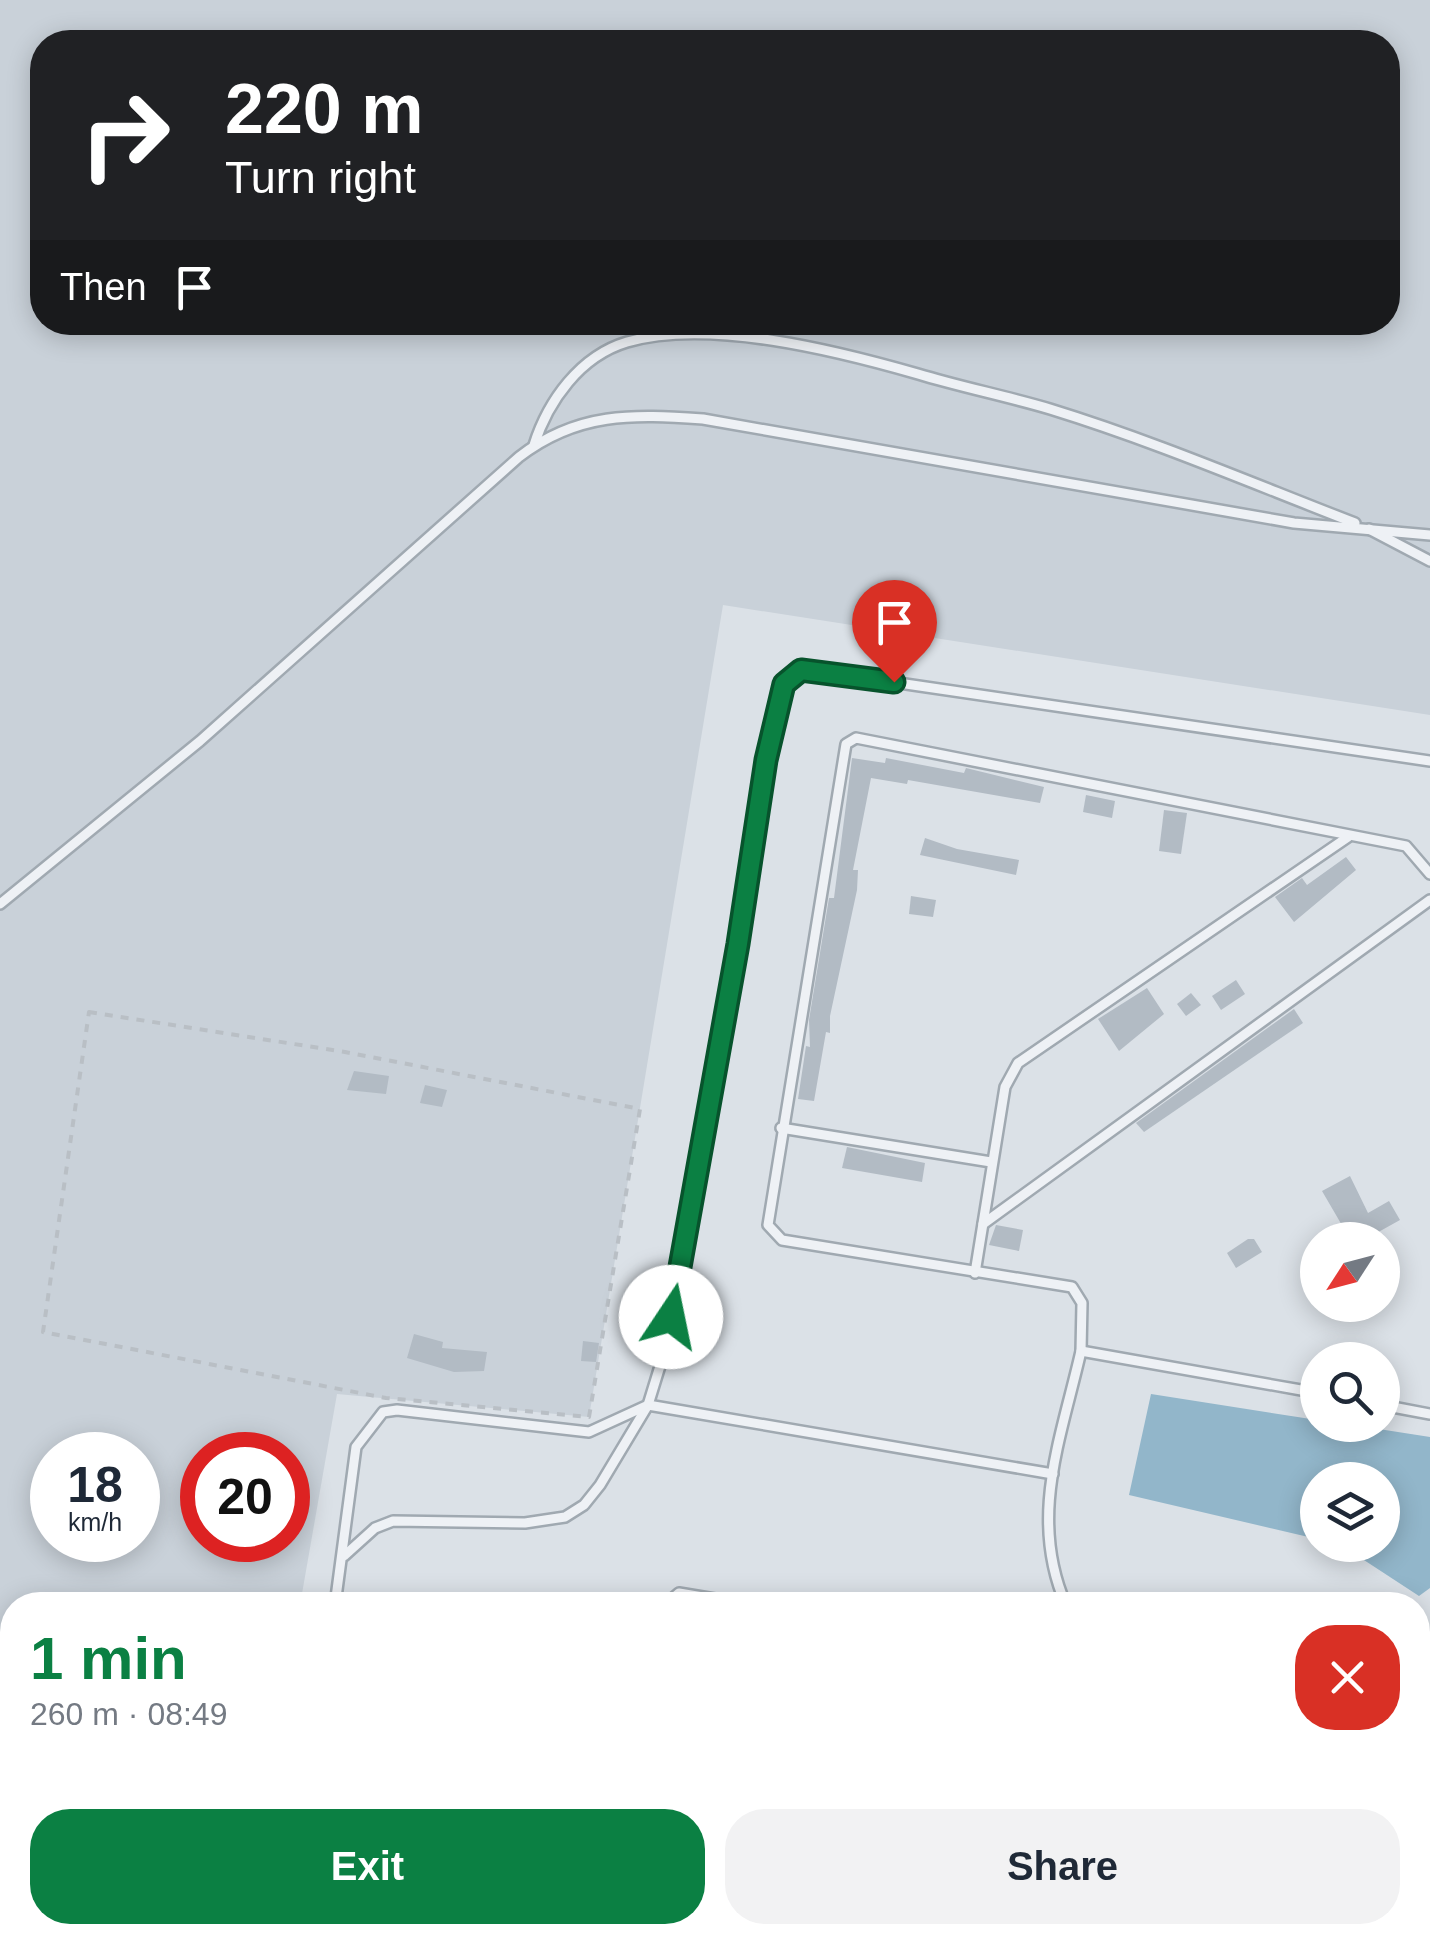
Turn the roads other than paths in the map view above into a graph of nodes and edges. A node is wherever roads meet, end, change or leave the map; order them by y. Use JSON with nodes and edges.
{"nodes":[{"id":1,"x":534,"y":445,"type":"junction"},
{"id":2,"x":1364,"y":527,"type":"junction"},
{"id":3,"x":1430,"y":535,"type":"edge"},
{"id":4,"x":1430,"y":561,"type":"edge"},
{"id":5,"x":1430,"y":761,"type":"edge"},
{"id":6,"x":1348,"y":838,"type":"junction"},
{"id":7,"x":1430,"y":874,"type":"edge"},
{"id":8,"x":1430,"y":900,"type":"edge"},
{"id":9,"x":0,"y":904,"type":"edge"},
{"id":10,"x":781,"y":1128,"type":"junction"},
{"id":11,"x":992,"y":1162,"type":"junction"},
{"id":12,"x":983,"y":1224,"type":"junction"},
{"id":13,"x":975,"y":1272,"type":"junction"},
{"id":14,"x":1081,"y":1351,"type":"junction"},
{"id":15,"x":1300,"y":1390,"type":"edge"},
{"id":16,"x":648,"y":1405,"type":"junction"},
{"id":17,"x":1400,"y":1408,"type":"edge"},
{"id":18,"x":1430,"y":1414,"type":"edge"},
{"id":19,"x":1053,"y":1474,"type":"junction"},
{"id":20,"x":344,"y":1556,"type":"junction"},
{"id":21,"x":337,"y":1592,"type":"edge"},
{"id":22,"x":1061,"y":1592,"type":"edge"}],
"edges":[{"from":1,"to":2,"type":"lane"},
{"from":1,"to":2,"type":"lane"},
{"from":1,"to":9,"type":"lane"},
{"from":2,"to":3,"type":"lane"},
{"from":2,"to":4,"type":"lane"},
{"from":5,"to":16,"type":"lane"},
{"from":6,"to":7,"type":"lane"},
{"from":6,"to":10,"type":"lane"},
{"from":6,"to":11,"type":"lane"},
{"from":8,"to":12,"type":"lane"},
{"from":10,"to":11,"type":"lane"},
{"from":10,"to":13,"type":"lane"},
{"from":11,"to":12,"type":"lane"},
{"from":12,"to":13,"type":"lane"},
{"from":13,"to":14,"type":"lane"},
{"from":14,"to":15,"type":"lane"},
{"from":14,"to":19,"type":"lane"},
{"from":16,"to":19,"type":"lane"},
{"from":16,"to":20,"type":"lane"},
{"from":16,"to":20,"type":"lane"},
{"from":17,"to":18,"type":"lane"},
{"from":19,"to":22,"type":"lane"},
{"from":20,"to":21,"type":"lane"}]}
